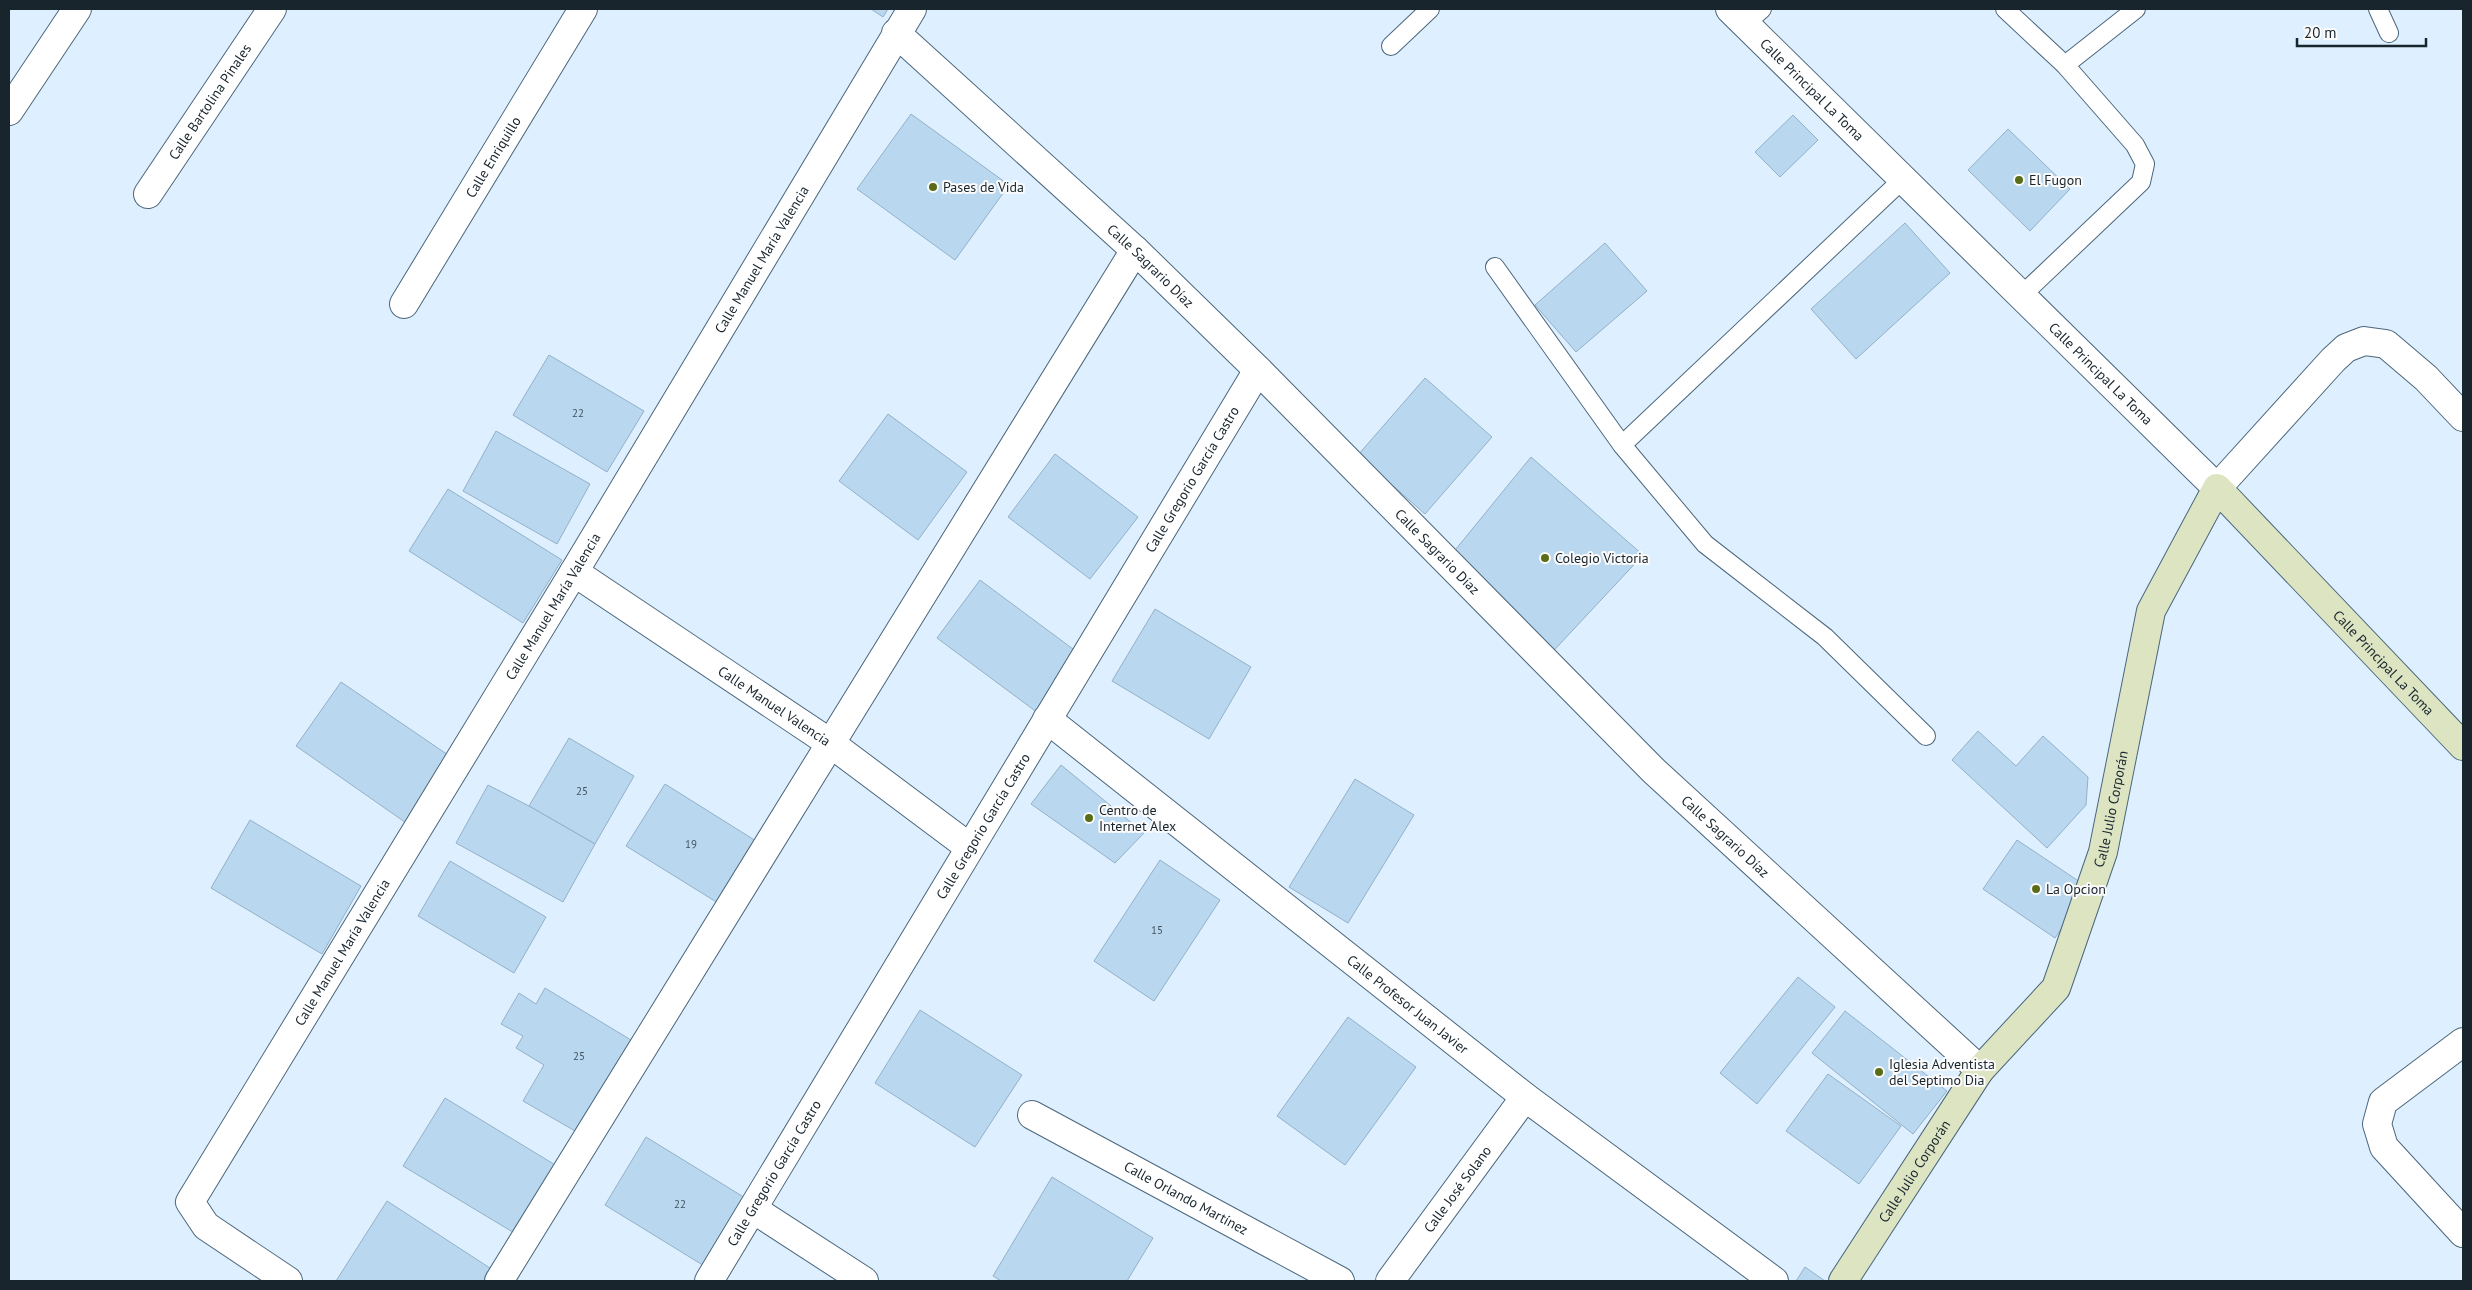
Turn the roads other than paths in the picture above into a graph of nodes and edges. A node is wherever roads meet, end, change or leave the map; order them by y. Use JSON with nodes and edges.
{"nodes":[{"id":1,"x":77,"y":9,"type":"edge"},
{"id":2,"x":272,"y":9,"type":"edge"},
{"id":3,"x":583,"y":9,"type":"edge"},
{"id":4,"x":912,"y":9,"type":"edge"},
{"id":5,"x":1430,"y":9,"type":"edge"},
{"id":6,"x":2005,"y":9,"type":"edge"},
{"id":7,"x":2136,"y":9,"type":"edge"},
{"id":8,"x":2378,"y":9,"type":"edge"},
{"id":9,"x":1746,"y":14,"type":"edge"},
{"id":10,"x":896,"y":33,"type":"junction"},
{"id":11,"x":2389,"y":33,"type":"dead end"},
{"id":12,"x":1391,"y":46,"type":"dead end"},
{"id":13,"x":2064,"y":64,"type":"junction"},
{"id":14,"x":9,"y":111,"type":"edge"},
{"id":15,"x":1902,"y":180,"type":"junction"},
{"id":16,"x":148,"y":194,"type":"dead end"},
{"id":17,"x":1135,"y":250,"type":"junction"},
{"id":18,"x":1495,"y":267,"type":"dead end"},
{"id":19,"x":2022,"y":296,"type":"junction"},
{"id":20,"x":404,"y":304,"type":"dead end"},
{"id":21,"x":1258,"y":370,"type":"junction"},
{"id":22,"x":2463,"y":417,"type":"edge"},
{"id":23,"x":1622,"y":445,"type":"junction"},
{"id":24,"x":2217,"y":488,"type":"junction"},
{"id":25,"x":574,"y":572,"type":"junction"},
{"id":26,"x":1047,"y":719,"type":"junction"},
{"id":27,"x":1926,"y":736,"type":"dead end"},
{"id":28,"x":830,"y":743,"type":"junction"},
{"id":29,"x":2463,"y":746,"type":"edge"},
{"id":30,"x":969,"y":847,"type":"junction"},
{"id":31,"x":2463,"y":1042,"type":"edge"},
{"id":32,"x":1980,"y":1070,"type":"junction"},
{"id":33,"x":1525,"y":1097,"type":"junction"},
{"id":34,"x":1032,"y":1115,"type":"dead end"},
{"id":35,"x":753,"y":1210,"type":"junction"},
{"id":36,"x":2463,"y":1233,"type":"edge"},
{"id":37,"x":288,"y":1281,"type":"edge"},
{"id":38,"x":498,"y":1281,"type":"edge"},
{"id":39,"x":709,"y":1281,"type":"edge"},
{"id":40,"x":864,"y":1281,"type":"edge"},
{"id":41,"x":1340,"y":1281,"type":"edge"},
{"id":42,"x":1390,"y":1281,"type":"edge"},
{"id":43,"x":1774,"y":1281,"type":"edge"},
{"id":44,"x":1843,"y":1281,"type":"edge"}],
"edges":[{"from":1,"to":14,"type":"street"},
{"from":2,"to":16,"type":"street","name":"Calle Bartolina Pinales"},
{"from":3,"to":20,"type":"street","name":"Calle Enriquillo"},
{"from":4,"to":10,"type":"street","name":"Calle Manuel María Valencia"},
{"from":5,"to":12,"type":"lane"},
{"from":6,"to":13,"type":"lane"},
{"from":7,"to":13,"type":"lane"},
{"from":8,"to":11,"type":"lane"},
{"from":9,"to":15,"type":"street","name":"Calle Principal La Toma"},
{"from":10,"to":17,"type":"street","name":"Calle Sagrario Díaz"},
{"from":10,"to":25,"type":"street","name":"Calle Manuel María Valencia"},
{"from":13,"to":19,"type":"lane"},
{"from":15,"to":19,"type":"street","name":"Calle Principal La Toma"},
{"from":15,"to":23,"type":"lane"},
{"from":17,"to":21,"type":"street","name":"Calle Sagrario Díaz"},
{"from":17,"to":28,"type":"street"},
{"from":18,"to":23,"type":"lane"},
{"from":19,"to":24,"type":"street","name":"Calle Principal La Toma"},
{"from":21,"to":26,"type":"street","name":"Calle Gregorio García Castro"},
{"from":21,"to":32,"type":"street","name":"Calle Sagrario Díaz"},
{"from":22,"to":24,"type":"street"},
{"from":23,"to":27,"type":"lane"},
{"from":24,"to":29,"type":"street","name":"Calle Principal La Toma"},
{"from":24,"to":32,"type":"street","name":"Calle Julio Corporán"},
{"from":25,"to":28,"type":"street","name":"Calle Manuel Valencia"},
{"from":25,"to":37,"type":"street","name":"Calle Manuel María Valencia"},
{"from":26,"to":30,"type":"street","name":"Calle Gregorio García Castro"},
{"from":26,"to":33,"type":"street","name":"Calle Profesor Juan Javier"},
{"from":28,"to":30,"type":"street","name":"Calle Manuel Valencia"},
{"from":28,"to":38,"type":"street"},
{"from":30,"to":35,"type":"street","name":"Calle Gregorio García Castro"},
{"from":31,"to":36,"type":"street"},
{"from":32,"to":44,"type":"street","name":"Calle Julio Corporán"},
{"from":33,"to":42,"type":"street","name":"Calle José Solano"},
{"from":33,"to":43,"type":"street","name":"Calle Profesor Juan Javier"},
{"from":34,"to":41,"type":"street","name":"Calle Orlando Martínez"},
{"from":35,"to":39,"type":"street","name":"Calle Gregorio García Castro"},
{"from":35,"to":40,"type":"street"}]}
